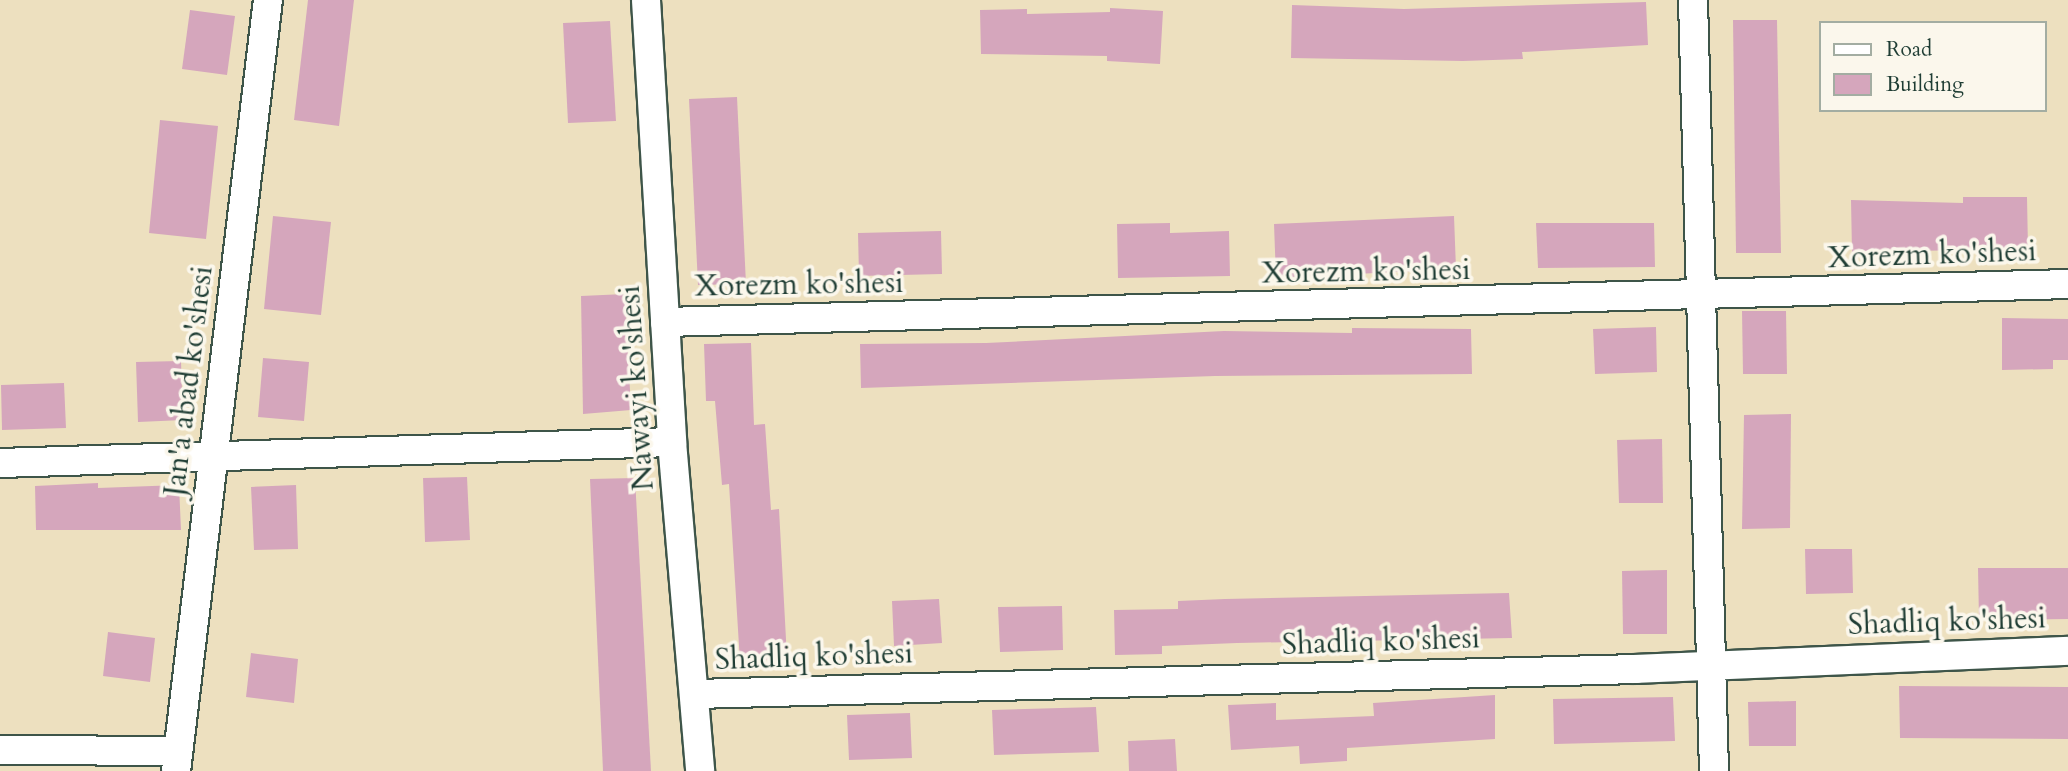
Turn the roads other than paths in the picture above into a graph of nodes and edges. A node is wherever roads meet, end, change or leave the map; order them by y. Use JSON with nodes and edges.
{"nodes":[{"id":1,"x":268,"y":0,"type":"edge"},
{"id":2,"x":646,"y":0,"type":"edge"},
{"id":3,"x":1693,"y":0,"type":"edge"},
{"id":4,"x":2068,"y":284,"type":"edge"},
{"id":5,"x":1703,"y":297,"type":"junction"},
{"id":6,"x":665,"y":322,"type":"junction"},
{"id":7,"x":672,"y":442,"type":"junction"},
{"id":8,"x":213,"y":453,"type":"junction"},
{"id":9,"x":0,"y":463,"type":"edge"},
{"id":10,"x":2068,"y":651,"type":"edge"},
{"id":11,"x":1710,"y":665,"type":"junction"},
{"id":12,"x":695,"y":694,"type":"junction"},
{"id":13,"x":0,"y":750,"type":"edge"},
{"id":14,"x":177,"y":761,"type":"edge"},
{"id":15,"x":699,"y":771,"type":"edge"},
{"id":16,"x":1714,"y":771,"type":"edge"}],
"edges":[{"from":1,"to":8,"type":"street","name":"Jan'a abad ko'shesi"},
{"from":2,"to":6,"type":"street","name":"Nawayi ko'shesi"},
{"from":3,"to":5,"type":"street"},
{"from":4,"to":5,"type":"street","name":"Xorezm ko'shesi"},
{"from":5,"to":6,"type":"street","name":"Xorezm ko'shesi"},
{"from":5,"to":11,"type":"street"},
{"from":6,"to":7,"type":"street","name":"Nawayi ko'shesi"},
{"from":7,"to":8,"type":"street"},
{"from":7,"to":12,"type":"street","name":"Nawayi ko'shesi"},
{"from":8,"to":9,"type":"street"},
{"from":8,"to":14,"type":"street","name":"Jan'a abad ko'shesi"},
{"from":10,"to":11,"type":"street","name":"Shadliq ko'shesi"},
{"from":11,"to":12,"type":"street","name":"Shadliq ko'shesi"},
{"from":11,"to":16,"type":"street"},
{"from":12,"to":15,"type":"street","name":"Nawayi ko'shesi"},
{"from":13,"to":14,"type":"street"}]}
